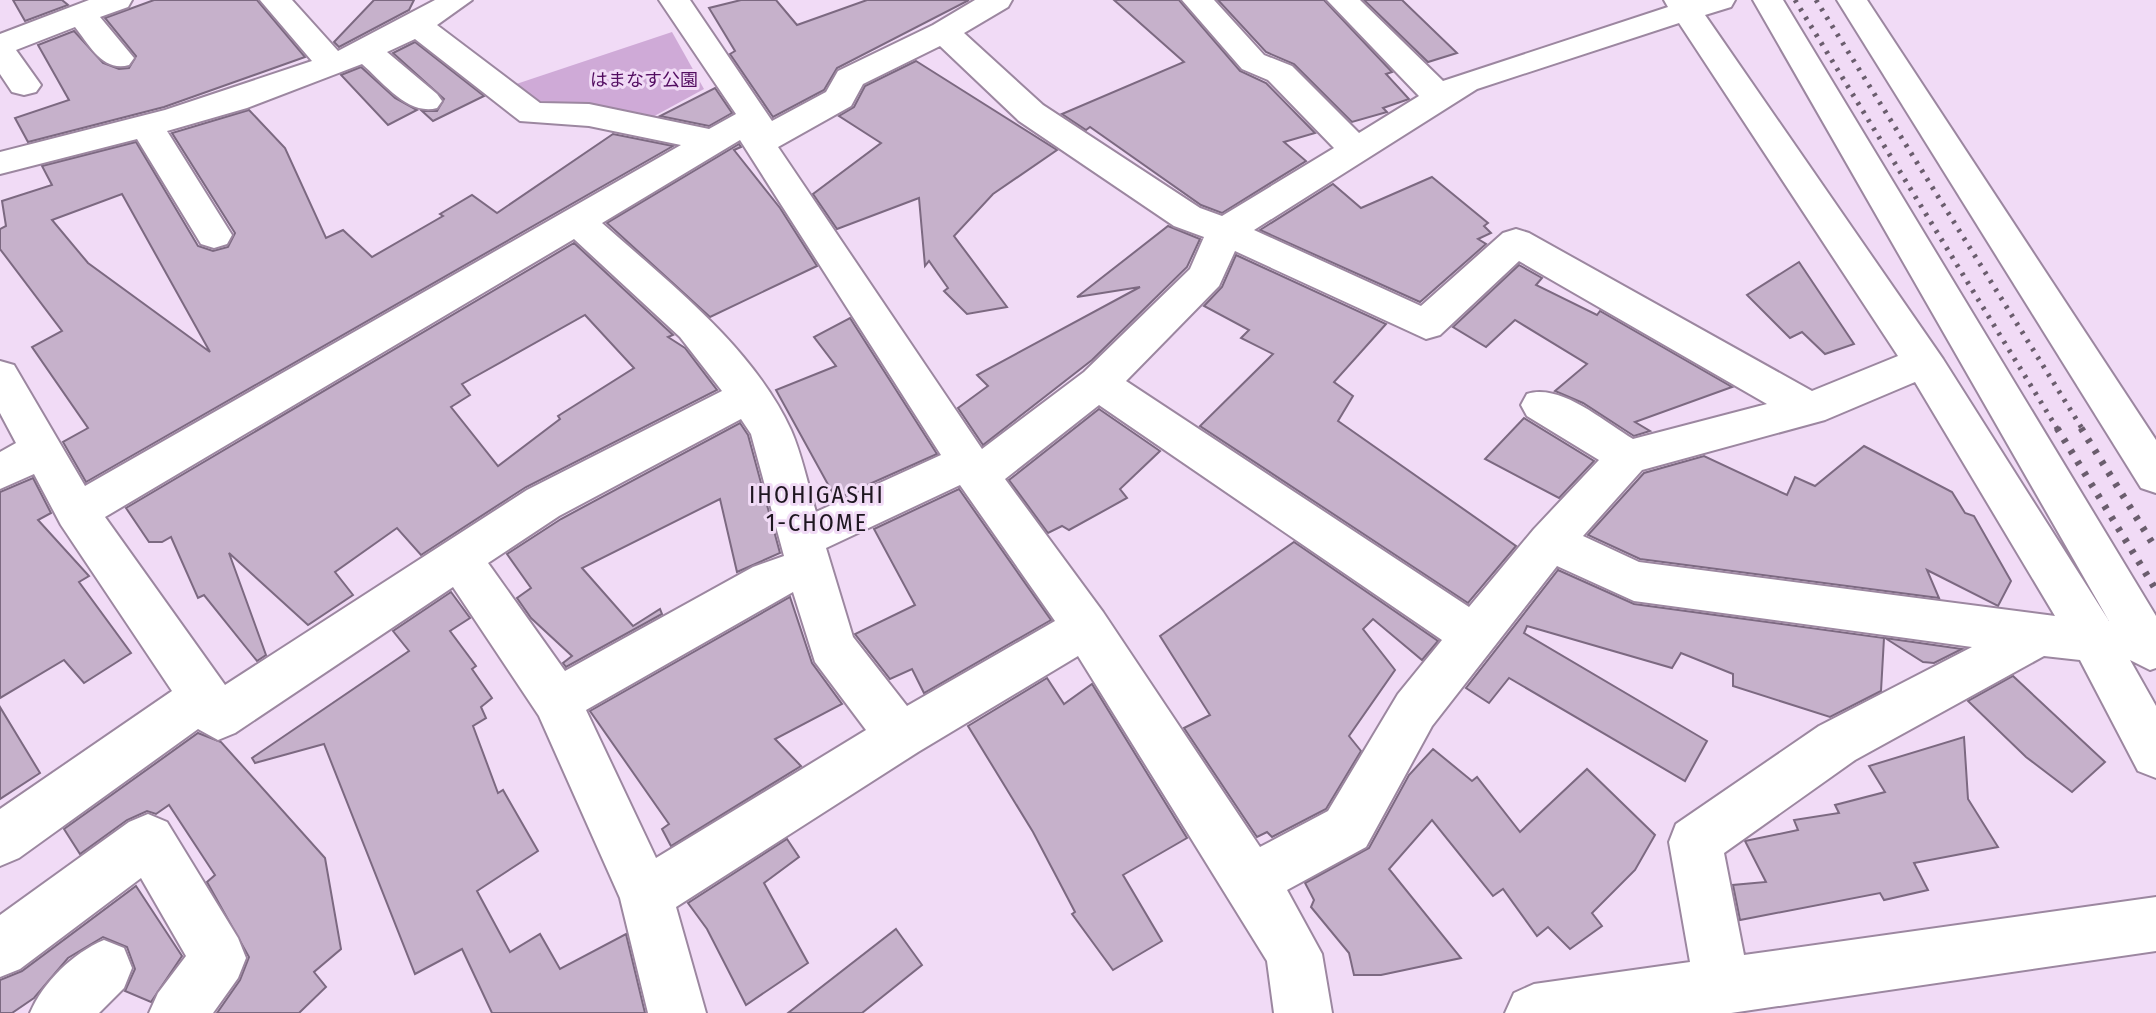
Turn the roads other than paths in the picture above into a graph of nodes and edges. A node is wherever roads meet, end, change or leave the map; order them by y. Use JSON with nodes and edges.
{"nodes":[{"id":1,"x":117,"y":0,"type":"edge"},
{"id":2,"x":275,"y":0,"type":"edge"},
{"id":3,"x":674,"y":0,"type":"edge"},
{"id":4,"x":997,"y":0,"type":"edge"},
{"id":5,"x":1197,"y":0,"type":"edge"},
{"id":6,"x":1342,"y":0,"type":"edge"},
{"id":7,"x":1768,"y":0,"type":"edge"},
{"id":8,"x":1852,"y":0,"type":"edge"},
{"id":9,"x":1695,"y":3,"type":"edge"},
{"id":10,"x":434,"y":10,"type":"edge"},
{"id":11,"x":80,"y":14,"type":"junction"},
{"id":12,"x":944,"y":32,"type":"junction"},
{"id":13,"x":0,"y":48,"type":"edge"},
{"id":14,"x":365,"y":50,"type":"junction"},
{"id":15,"x":118,"y":58,"type":"dead end"},
{"id":16,"x":331,"y":63,"type":"junction"},
{"id":17,"x":24,"y":85,"type":"dead end"},
{"id":18,"x":1441,"y":98,"type":"junction"},
{"id":19,"x":425,"y":101,"type":"dead end"},
{"id":20,"x":146,"y":125,"type":"junction"},
{"id":21,"x":756,"y":130,"type":"junction"},
{"id":22,"x":714,"y":141,"type":"junction"},
{"id":23,"x":1355,"y":149,"type":"junction"},
{"id":24,"x":0,"y":163,"type":"edge"},
{"id":25,"x":578,"y":222,"type":"junction"},
{"id":26,"x":1225,"y":231,"type":"junction"},
{"id":27,"x":214,"y":235,"type":"dead end"},
{"id":28,"x":1923,"y":362,"type":"junction"},
{"id":29,"x":0,"y":376,"type":"edge"},
{"id":30,"x":1098,"y":383,"type":"junction"},
{"id":31,"x":749,"y":396,"type":"junction"},
{"id":32,"x":1542,"y":405,"type":"dead end"},
{"id":33,"x":1810,"y":409,"type":"junction"},
{"id":34,"x":42,"y":449,"type":"junction"},
{"id":35,"x":1628,"y":457,"type":"junction"},
{"id":36,"x":973,"y":469,"type":"junction"},
{"id":37,"x":0,"y":472,"type":"edge"},
{"id":38,"x":2156,"y":476,"type":"edge"},
{"id":39,"x":77,"y":512,"type":"junction"},
{"id":40,"x":1550,"y":542,"type":"junction"},
{"id":41,"x":806,"y":553,"type":"junction"},
{"id":42,"x":460,"y":560,"type":"junction"},
{"id":43,"x":1086,"y":627,"type":"junction"},
{"id":44,"x":2039,"y":635,"type":"junction"},
{"id":45,"x":1474,"y":636,"type":"junction"},
{"id":46,"x":2096,"y":639,"type":"junction"},
{"id":47,"x":2153,"y":649,"type":"edge"},
{"id":48,"x":204,"y":697,"type":"junction"},
{"id":49,"x":557,"y":701,"type":"junction"},
{"id":50,"x":900,"y":736,"type":"junction"},
{"id":51,"x":2156,"y":754,"type":"edge"},
{"id":52,"x":0,"y":840,"type":"edge"},
{"id":53,"x":1251,"y":881,"type":"junction"},
{"id":54,"x":646,"y":895,"type":"junction"},
{"id":55,"x":2156,"y":924,"type":"edge"},
{"id":56,"x":0,"y":949,"type":"edge"},
{"id":57,"x":104,"y":968,"type":"dead end"},
{"id":58,"x":1722,"y":984,"type":"junction"},
{"id":59,"x":59,"y":1013,"type":"edge"},
{"id":60,"x":178,"y":1013,"type":"edge"},
{"id":61,"x":677,"y":1013,"type":"edge"},
{"id":62,"x":1303,"y":1013,"type":"edge"},
{"id":63,"x":1534,"y":1013,"type":"edge"}],
"edges":[{"from":1,"to":11,"type":"street"},
{"from":2,"to":16,"type":"street"},
{"from":3,"to":21,"type":"street"},
{"from":4,"to":12,"type":"street"},
{"from":5,"to":23,"type":"street"},
{"from":6,"to":18,"type":"street"},
{"from":7,"to":47,"type":"street"},
{"from":8,"to":38,"type":"street"},
{"from":9,"to":18,"type":"street"},
{"from":9,"to":28,"type":"street"},
{"from":10,"to":14,"type":"street"},
{"from":10,"to":22,"type":"street"},
{"from":11,"to":13,"type":"street"},
{"from":11,"to":15,"type":"street"},
{"from":12,"to":21,"type":"street"},
{"from":12,"to":26,"type":"street"},
{"from":13,"to":17,"type":"street"},
{"from":14,"to":16,"type":"street"},
{"from":14,"to":19,"type":"street"},
{"from":16,"to":20,"type":"street"},
{"from":18,"to":23,"type":"street"},
{"from":20,"to":24,"type":"street"},
{"from":20,"to":27,"type":"street"},
{"from":21,"to":22,"type":"street"},
{"from":21,"to":36,"type":"street"},
{"from":22,"to":25,"type":"street"},
{"from":23,"to":26,"type":"street"},
{"from":25,"to":31,"type":"street"},
{"from":25,"to":39,"type":"street"},
{"from":26,"to":30,"type":"street"},
{"from":26,"to":33,"type":"street"},
{"from":28,"to":33,"type":"street"},
{"from":28,"to":46,"type":"street"},
{"from":29,"to":34,"type":"street"},
{"from":30,"to":36,"type":"street"},
{"from":30,"to":45,"type":"street"},
{"from":31,"to":41,"type":"street"},
{"from":31,"to":42,"type":"street"},
{"from":32,"to":35,"type":"street"},
{"from":33,"to":35,"type":"street"},
{"from":34,"to":37,"type":"street"},
{"from":34,"to":39,"type":"street"},
{"from":35,"to":40,"type":"street"},
{"from":36,"to":41,"type":"street"},
{"from":36,"to":43,"type":"street"},
{"from":39,"to":48,"type":"street"},
{"from":40,"to":44,"type":"street"},
{"from":40,"to":45,"type":"street"},
{"from":41,"to":49,"type":"street"},
{"from":41,"to":50,"type":"street"},
{"from":42,"to":48,"type":"street"},
{"from":42,"to":49,"type":"street"},
{"from":43,"to":50,"type":"street"},
{"from":43,"to":53,"type":"street"},
{"from":44,"to":46,"type":"street"},
{"from":44,"to":58,"type":"street"},
{"from":45,"to":53,"type":"street"},
{"from":46,"to":47,"type":"street"},
{"from":46,"to":51,"type":"street"},
{"from":48,"to":52,"type":"street"},
{"from":49,"to":54,"type":"street"},
{"from":50,"to":54,"type":"street"},
{"from":53,"to":62,"type":"street"},
{"from":54,"to":61,"type":"street"},
{"from":55,"to":58,"type":"street"},
{"from":56,"to":60,"type":"street"},
{"from":57,"to":59,"type":"street"},
{"from":58,"to":63,"type":"street"}]}
